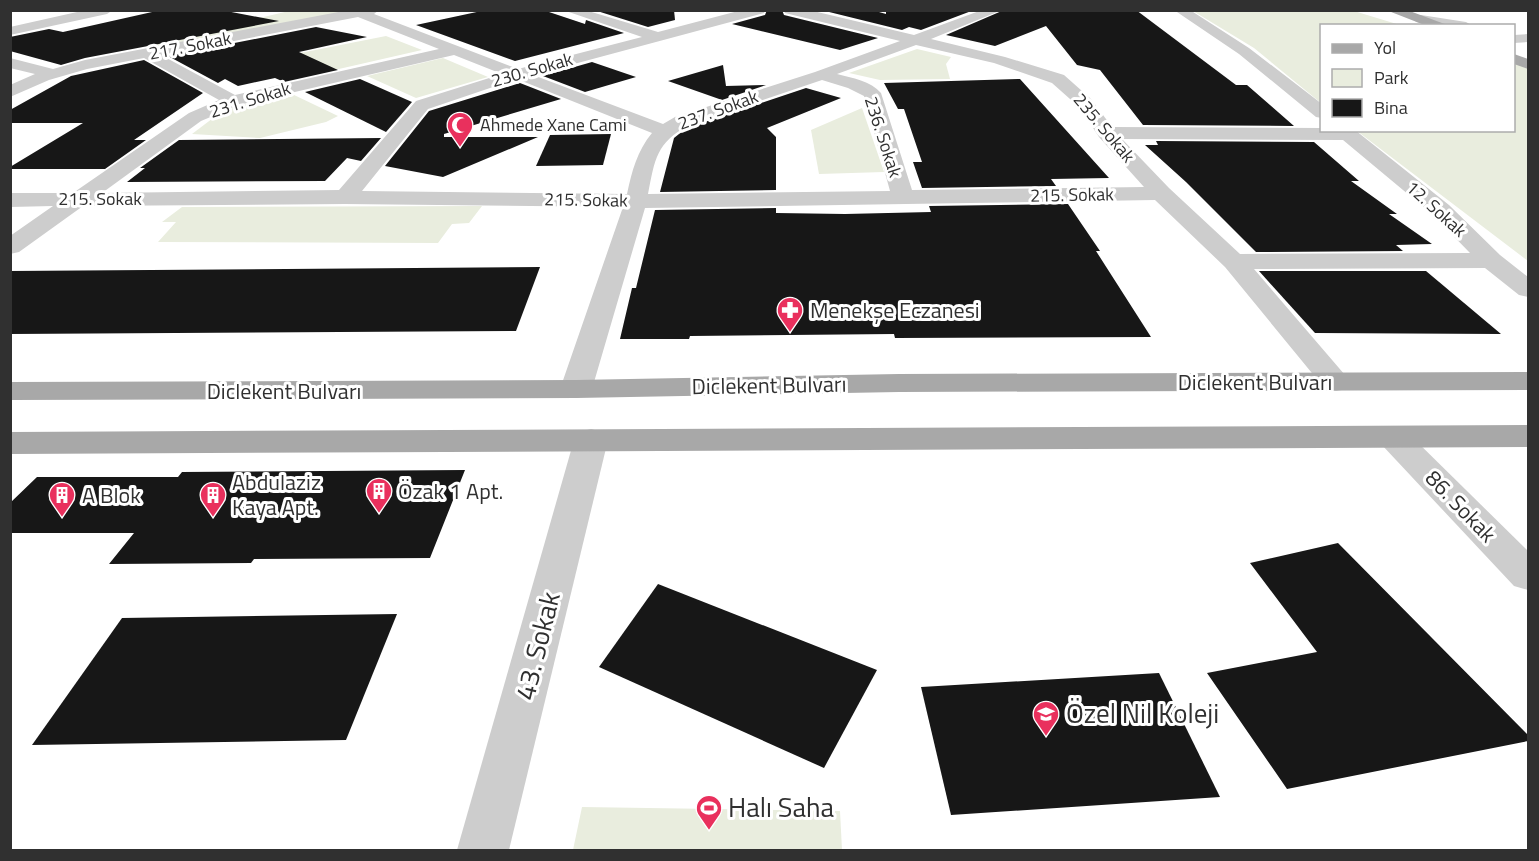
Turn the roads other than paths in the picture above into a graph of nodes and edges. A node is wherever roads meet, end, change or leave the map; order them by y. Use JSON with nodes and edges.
{"nodes":[{"id":1,"x":107,"y":10,"type":"edge"},
{"id":2,"x":569,"y":10,"type":"edge"},
{"id":3,"x":759,"y":10,"type":"edge"},
{"id":4,"x":790,"y":10,"type":"edge"},
{"id":5,"x":996,"y":10,"type":"edge"},
{"id":6,"x":1180,"y":10,"type":"edge"},
{"id":7,"x":1392,"y":10,"type":"edge"},
{"id":8,"x":367,"y":12,"type":"edge"},
{"id":9,"x":1375,"y":12,"type":"dead end"},
{"id":10,"x":1418,"y":22,"type":"edge"},
{"id":11,"x":1442,"y":24,"type":"edge"},
{"id":12,"x":195,"y":29,"type":"dead end"},
{"id":13,"x":10,"y":30,"type":"edge"},
{"id":14,"x":658,"y":37,"type":"junction"},
{"id":15,"x":910,"y":40,"type":"junction"},
{"id":16,"x":455,"y":50,"type":"junction"},
{"id":17,"x":147,"y":54,"type":"junction"},
{"id":18,"x":10,"y":63,"type":"edge"},
{"id":19,"x":85,"y":65,"type":"junction"},
{"id":20,"x":53,"y":74,"type":"junction"},
{"id":21,"x":517,"y":74,"type":"junction"},
{"id":22,"x":821,"y":75,"type":"junction"},
{"id":23,"x":10,"y":92,"type":"edge"},
{"id":24,"x":233,"y":101,"type":"junction"},
{"id":25,"x":1320,"y":111,"type":"edge"},
{"id":26,"x":664,"y":130,"type":"junction"},
{"id":27,"x":1345,"y":132,"type":"edge"},
{"id":28,"x":1107,"y":134,"type":"junction"},
{"id":29,"x":1161,"y":193,"type":"junction"},
{"id":30,"x":345,"y":197,"type":"junction"},
{"id":31,"x":903,"y":198,"type":"junction"},
{"id":32,"x":76,"y":199,"type":"junction"},
{"id":33,"x":10,"y":200,"type":"edge"},
{"id":34,"x":636,"y":201,"type":"junction"},
{"id":35,"x":10,"y":247,"type":"edge"},
{"id":36,"x":1491,"y":260,"type":"junction"},
{"id":37,"x":1234,"y":262,"type":"junction"},
{"id":38,"x":1528,"y":289,"type":"edge"},
{"id":39,"x":1528,"y":381,"type":"edge"},
{"id":40,"x":1336,"y":382,"type":"junction"},
{"id":41,"x":576,"y":389,"type":"junction"},
{"id":42,"x":10,"y":391,"type":"edge"},
{"id":43,"x":1528,"y":436,"type":"edge"},
{"id":44,"x":1393,"y":437,"type":"junction"},
{"id":45,"x":591,"y":440,"type":"junction"},
{"id":46,"x":10,"y":443,"type":"edge"},
{"id":47,"x":1528,"y":575,"type":"edge"},
{"id":48,"x":483,"y":850,"type":"edge"}],
"edges":[{"from":1,"to":13,"type":"street"},
{"from":2,"to":14,"type":"street"},
{"from":3,"to":14,"type":"street","name":"230. Sokak"},
{"from":4,"to":15,"type":"street","name":"235. Sokak"},
{"from":5,"to":15,"type":"street","name":"237. Sokak"},
{"from":6,"to":25,"type":"street"},
{"from":7,"to":10,"type":"main road"},
{"from":8,"to":16,"type":"street"},
{"from":8,"to":17,"type":"street","name":"217. Sokak"},
{"from":9,"to":10,"type":"main road"},
{"from":10,"to":11,"type":"street"},
{"from":12,"to":19,"type":"street"},
{"from":14,"to":21,"type":"street","name":"230. Sokak"},
{"from":15,"to":22,"type":"street","name":"237. Sokak"},
{"from":15,"to":28,"type":"street","name":"235. Sokak"},
{"from":16,"to":21,"type":"street"},
{"from":16,"to":24,"type":"street","name":"231. Sokak"},
{"from":17,"to":19,"type":"street","name":"217. Sokak"},
{"from":17,"to":24,"type":"street"},
{"from":18,"to":20,"type":"street"},
{"from":19,"to":20,"type":"street","name":"217. Sokak"},
{"from":20,"to":23,"type":"street","name":"217. Sokak"},
{"from":21,"to":26,"type":"street"},
{"from":21,"to":30,"type":"street","name":"230. Sokak"},
{"from":22,"to":26,"type":"street","name":"237. Sokak"},
{"from":22,"to":31,"type":"street","name":"236. Sokak"},
{"from":24,"to":32,"type":"street","name":"231. Sokak"},
{"from":26,"to":34,"type":"street","name":"237. Sokak"},
{"from":27,"to":28,"type":"street"},
{"from":27,"to":36,"type":"street","name":"12. Sokak"},
{"from":28,"to":29,"type":"street","name":"235. Sokak"},
{"from":29,"to":31,"type":"street","name":"215. Sokak"},
{"from":29,"to":37,"type":"street","name":"235. Sokak"},
{"from":30,"to":32,"type":"street","name":"215. Sokak"},
{"from":30,"to":34,"type":"street","name":"215. Sokak"},
{"from":31,"to":34,"type":"street","name":"215. Sokak"},
{"from":32,"to":33,"type":"street","name":"215. Sokak"},
{"from":32,"to":35,"type":"street","name":"231. Sokak"},
{"from":34,"to":41,"type":"street","name":"237. Sokak"},
{"from":36,"to":37,"type":"street"},
{"from":36,"to":38,"type":"street","name":"12. Sokak"},
{"from":37,"to":40,"type":"street","name":"235. Sokak"},
{"from":39,"to":40,"type":"main road","name":"Diclekent Bulvarı"},
{"from":40,"to":41,"type":"main road","name":"Diclekent Bulvarı"},
{"from":41,"to":42,"type":"main road","name":"Diclekent Bulvarı"},
{"from":43,"to":44,"type":"main road"},
{"from":44,"to":45,"type":"main road"},
{"from":44,"to":47,"type":"street","name":"86. Sokak"},
{"from":45,"to":46,"type":"main road"},
{"from":45,"to":48,"type":"street","name":"43. Sokak"}]}
